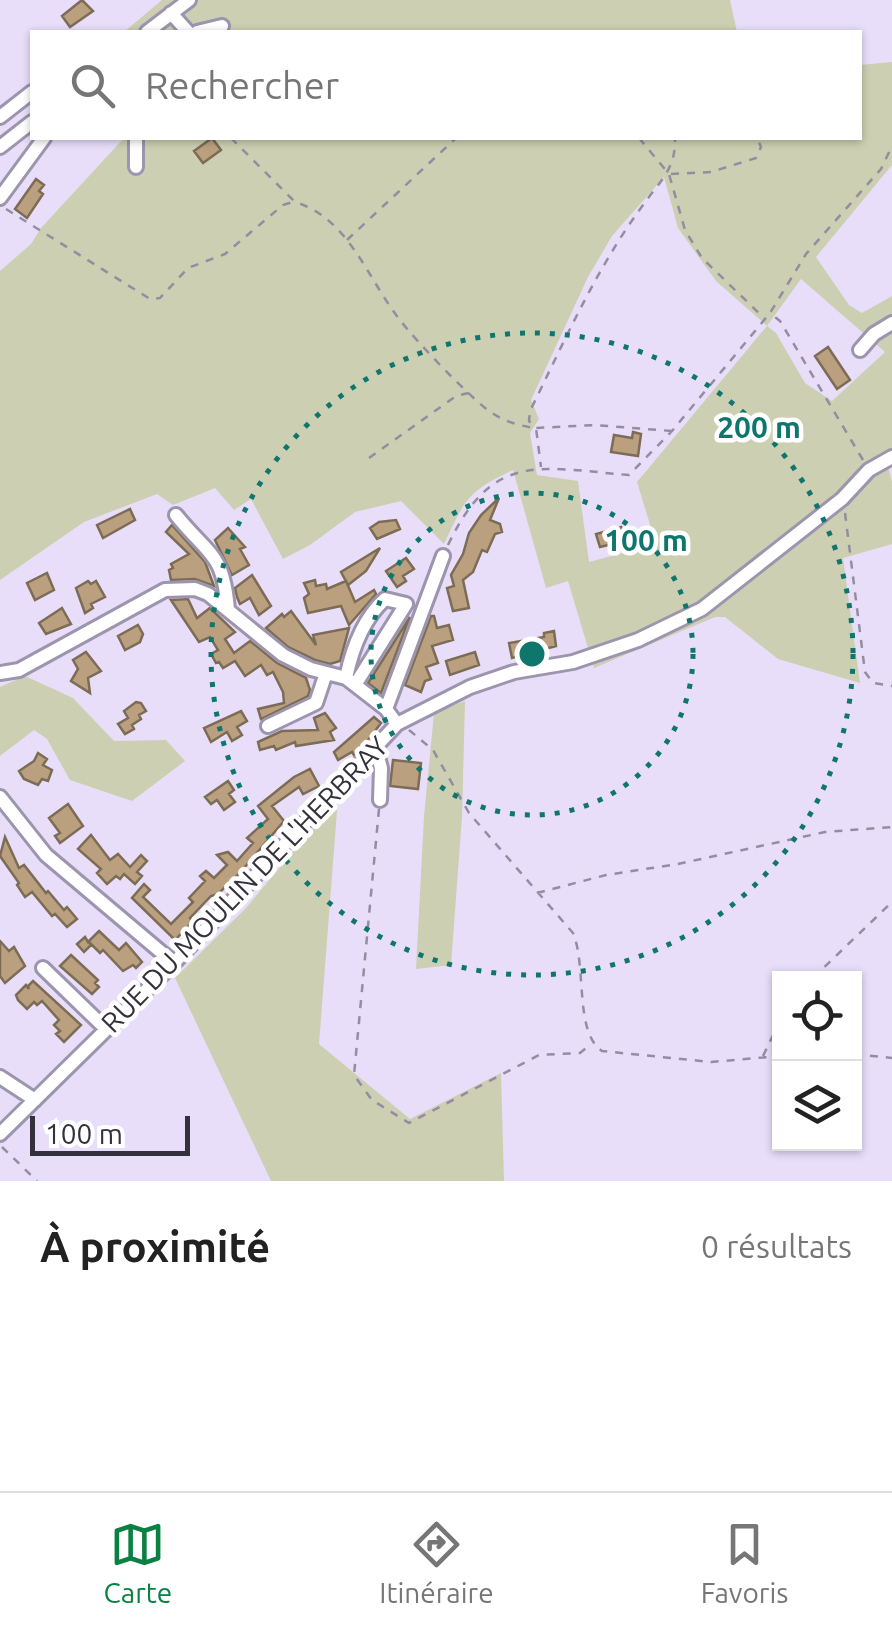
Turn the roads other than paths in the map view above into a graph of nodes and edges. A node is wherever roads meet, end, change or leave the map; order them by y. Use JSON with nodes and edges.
{"nodes":[{"id":1,"x":189,"y":0,"type":"edge"},
{"id":2,"x":171,"y":13,"type":"junction"},
{"id":3,"x":222,"y":26,"type":"dead end"},
{"id":4,"x":150,"y":30,"type":"edge"},
{"id":5,"x":186,"y":30,"type":"edge"},
{"id":6,"x":205,"y":30,"type":"edge"},
{"id":7,"x":30,"y":94,"type":"edge"},
{"id":8,"x":0,"y":117,"type":"edge"},
{"id":9,"x":30,"y":124,"type":"edge"},
{"id":10,"x":42,"y":140,"type":"edge"},
{"id":11,"x":136,"y":140,"type":"edge"},
{"id":12,"x":0,"y":146,"type":"edge"},
{"id":13,"x":136,"y":167,"type":"dead end"},
{"id":14,"x":0,"y":202,"type":"edge"},
{"id":15,"x":892,"y":323,"type":"edge"},
{"id":16,"x":860,"y":350,"type":"dead end"},
{"id":17,"x":892,"y":457,"type":"edge"},
{"id":18,"x":176,"y":515,"type":"dead end"},
{"id":19,"x":444,"y":556,"type":"road end"},
{"id":20,"x":406,"y":604,"type":"junction"},
{"id":21,"x":228,"y":610,"type":"junction"},
{"id":22,"x":425,"y":610,"type":"junction"},
{"id":23,"x":326,"y":673,"type":"junction"},
{"id":24,"x":0,"y":674,"type":"edge"},
{"id":25,"x":351,"y":682,"type":"junction"},
{"id":26,"x":386,"y":709,"type":"junction"},
{"id":27,"x":397,"y":724,"type":"junction"},
{"id":28,"x":268,"y":726,"type":"dead end"},
{"id":29,"x":375,"y":746,"type":"junction"},
{"id":30,"x":0,"y":796,"type":"edge"},
{"id":31,"x":380,"y":800,"type":"road end"},
{"id":32,"x":174,"y":964,"type":"junction"},
{"id":33,"x":43,"y":968,"type":"dead end"},
{"id":34,"x":106,"y":1030,"type":"junction"},
{"id":35,"x":0,"y":1077,"type":"edge"},
{"id":36,"x":35,"y":1100,"type":"junction"},
{"id":37,"x":0,"y":1134,"type":"edge"}],
"edges":[{"from":1,"to":2,"type":"street"},
{"from":2,"to":4,"type":"street"},
{"from":2,"to":5,"type":"street"},
{"from":3,"to":6,"type":"street"},
{"from":7,"to":8,"type":"street"},
{"from":9,"to":12,"type":"street"},
{"from":10,"to":14,"type":"street"},
{"from":11,"to":13,"type":"street"},
{"from":15,"to":16,"type":"street"},
{"from":17,"to":27,"type":"street","name":"RUE DU MOULIN DE L'HERBRAY"},
{"from":18,"to":21,"type":"street"},
{"from":19,"to":22,"type":"street"},
{"from":20,"to":22,"type":"street"},
{"from":20,"to":25,"type":"street"},
{"from":20,"to":25,"type":"street"},
{"from":21,"to":23,"type":"street"},
{"from":21,"to":24,"type":"street"},
{"from":22,"to":26,"type":"street"},
{"from":23,"to":25,"type":"street"},
{"from":23,"to":28,"type":"street"},
{"from":25,"to":26,"type":"street"},
{"from":26,"to":27,"type":"street"},
{"from":27,"to":29,"type":"street","name":"RUE DU MOULIN DE L'HERBRAY"},
{"from":29,"to":31,"type":"street"},
{"from":29,"to":32,"type":"street","name":"RUE DU MOULIN DE L'HERBRAY"},
{"from":30,"to":32,"type":"street"},
{"from":32,"to":34,"type":"street","name":"RUE DU MOULIN DE L'HERBRAY"},
{"from":33,"to":34,"type":"street"},
{"from":34,"to":36,"type":"street","name":"RUE DU MOULIN DE L'HERBRAY"},
{"from":35,"to":36,"type":"street"},
{"from":36,"to":37,"type":"street","name":"RUE DU MOULIN DE L'HERBRAY"}]}
